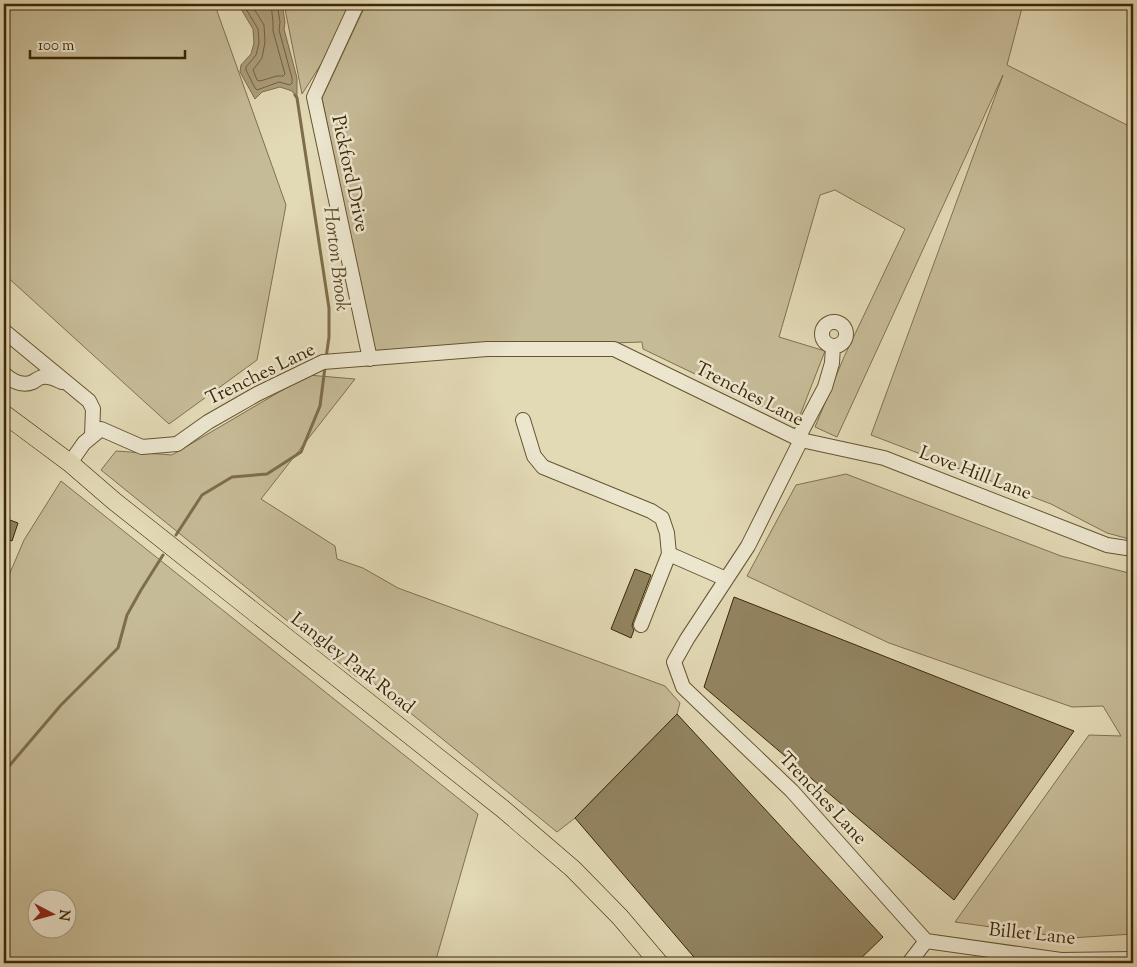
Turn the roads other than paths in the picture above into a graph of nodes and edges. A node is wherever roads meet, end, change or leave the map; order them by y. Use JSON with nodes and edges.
{"nodes":[{"id":1,"x":357,"y":4,"type":"edge"},
{"id":2,"x":4,"y":331,"type":"edge"},
{"id":3,"x":833,"y":346,"type":"dead end"},
{"id":4,"x":370,"y":359,"type":"junction"},
{"id":5,"x":4,"y":374,"type":"edge"},
{"id":6,"x":70,"y":384,"type":"junction"},
{"id":7,"x":4,"y":414,"type":"edge"},
{"id":8,"x":523,"y":420,"type":"dead end"},
{"id":9,"x":92,"y":436,"type":"junction"},
{"id":10,"x":799,"y":439,"type":"junction"},
{"id":11,"x":70,"y":463,"type":"junction"},
{"id":12,"x":1133,"y":549,"type":"edge"},
{"id":13,"x":670,"y":554,"type":"junction"},
{"id":14,"x":726,"y":579,"type":"junction"},
{"id":15,"x":641,"y":625,"type":"dead end"},
{"id":16,"x":926,"y":942,"type":"junction"},
{"id":17,"x":1133,"y":959,"type":"edge"},
{"id":18,"x":1103,"y":961,"type":"edge"},
{"id":19,"x":659,"y":963,"type":"edge"},
{"id":20,"x":909,"y":963,"type":"edge"}],
"edges":[{"from":1,"to":4,"type":"street","name":"Pickford Drive"},
{"from":2,"to":6,"type":"street"},
{"from":3,"to":10,"type":"street"},
{"from":4,"to":9,"type":"street","name":"Trenches Lane"},
{"from":4,"to":10,"type":"street","name":"Trenches Lane"},
{"from":5,"to":6,"type":"street"},
{"from":6,"to":9,"type":"street"},
{"from":7,"to":11,"type":"main road","name":"Langley Park Road"},
{"from":8,"to":13,"type":"street"},
{"from":9,"to":11,"type":"street"},
{"from":10,"to":12,"type":"street","name":"Love Hill Lane"},
{"from":10,"to":14,"type":"street","name":"Trenches Lane"},
{"from":11,"to":19,"type":"main road","name":"Langley Park Road"},
{"from":13,"to":14,"type":"street"},
{"from":13,"to":15,"type":"street"},
{"from":14,"to":16,"type":"street","name":"Trenches Lane"},
{"from":16,"to":18,"type":"street","name":"Billet Lane"},
{"from":16,"to":20,"type":"street"},
{"from":17,"to":18,"type":"street","name":"Billet Lane"}]}
